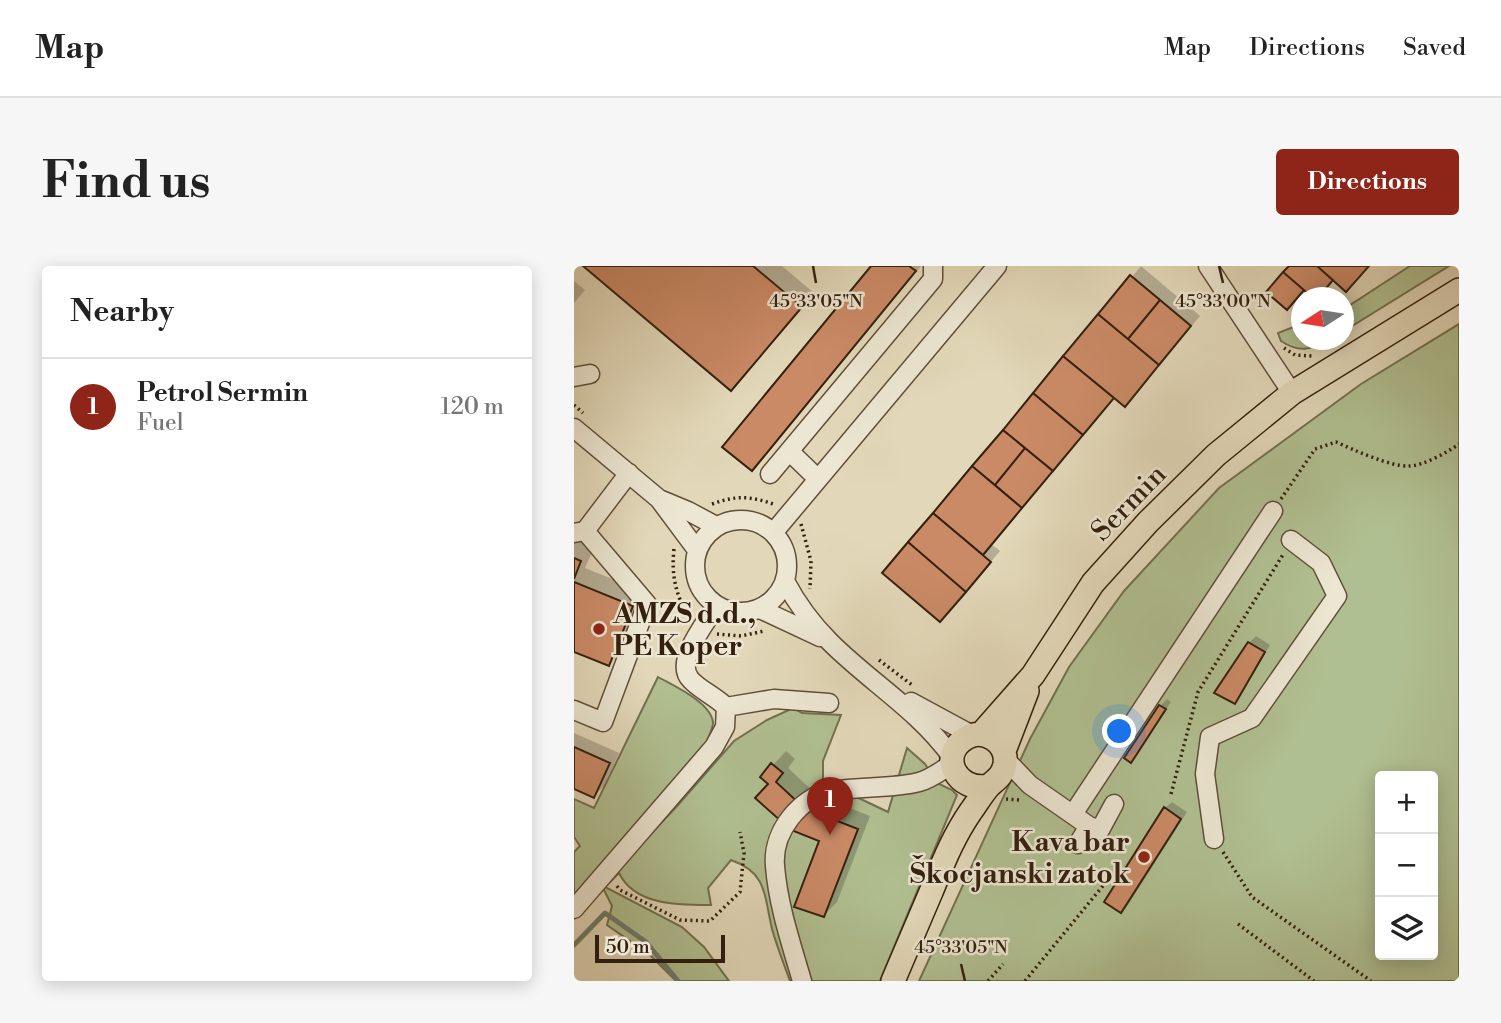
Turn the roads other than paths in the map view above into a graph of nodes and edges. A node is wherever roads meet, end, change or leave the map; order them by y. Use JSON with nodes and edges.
{"nodes":[{"id":1,"x":933,"y":266,"type":"edge"},
{"id":2,"x":997,"y":266,"type":"edge"},
{"id":3,"x":1208,"y":266,"type":"edge"},
{"id":4,"x":1459,"y":290,"type":"edge"},
{"id":5,"x":1292,"y":393,"type":"junction"},
{"id":6,"x":579,"y":421,"type":"edge"},
{"id":7,"x":789,"y":451,"type":"junction"},
{"id":8,"x":629,"y":473,"type":"junction"},
{"id":9,"x":770,"y":474,"type":"dead end"},
{"id":10,"x":818,"y":479,"type":"junction"},
{"id":11,"x":659,"y":499,"type":"junction"},
{"id":12,"x":1273,"y":511,"type":"road end"},
{"id":13,"x":716,"y":526,"type":"junction"},
{"id":14,"x":579,"y":532,"type":"edge"},
{"id":15,"x":773,"y":533,"type":"junction"},
{"id":16,"x":1291,"y":540,"type":"road end"},
{"id":17,"x":697,"y":550,"type":"junction"},
{"id":18,"x":785,"y":582,"type":"junction"},
{"id":19,"x":716,"y":606,"type":"junction"},
{"id":20,"x":760,"y":609,"type":"junction"},
{"id":21,"x":831,"y":643,"type":"junction"},
{"id":22,"x":1033,"y":675,"type":"junction"},
{"id":23,"x":884,"y":687,"type":"junction"},
{"id":24,"x":829,"y":703,"type":"dead end"},
{"id":25,"x":726,"y":707,"type":"junction"},
{"id":26,"x":574,"y":710,"type":"edge"},
{"id":27,"x":976,"y":735,"type":"junction"},
{"id":28,"x":1004,"y":755,"type":"junction"},
{"id":29,"x":954,"y":767,"type":"junction"},
{"id":30,"x":993,"y":783,"type":"junction"},
{"id":31,"x":1030,"y":785,"type":"junction"},
{"id":32,"x":1114,"y":804,"type":"dead end"},
{"id":33,"x":1073,"y":814,"type":"junction"},
{"id":34,"x":1089,"y":826,"type":"junction"},
{"id":35,"x":955,"y":833,"type":"junction"},
{"id":36,"x":1214,"y":839,"type":"road end"},
{"id":37,"x":1077,"y":844,"type":"dead end"},
{"id":38,"x":574,"y":909,"type":"edge"},
{"id":39,"x":802,"y":981,"type":"edge"},
{"id":40,"x":894,"y":981,"type":"edge"}],
"edges":[{"from":1,"to":7,"type":"street"},
{"from":2,"to":10,"type":"street"},
{"from":3,"to":5,"type":"street"},
{"from":4,"to":5,"type":"main road","name":"Sermin"},
{"from":5,"to":22,"type":"main road","name":"Sermin"},
{"from":6,"to":8,"type":"street"},
{"from":7,"to":9,"type":"street"},
{"from":7,"to":10,"type":"street"},
{"from":8,"to":11,"type":"street"},
{"from":8,"to":14,"type":"street"},
{"from":10,"to":15,"type":"street"},
{"from":11,"to":13,"type":"street"},
{"from":11,"to":17,"type":"street"},
{"from":12,"to":33,"type":"street"},
{"from":13,"to":15,"type":"street"},
{"from":13,"to":17,"type":"street"},
{"from":14,"to":26,"type":"street"},
{"from":15,"to":18,"type":"street"},
{"from":16,"to":36,"type":"street"},
{"from":17,"to":19,"type":"street"},
{"from":18,"to":20,"type":"street"},
{"from":18,"to":21,"type":"street"},
{"from":19,"to":20,"type":"street"},
{"from":19,"to":25,"type":"street"},
{"from":20,"to":21,"type":"street"},
{"from":21,"to":23,"type":"street"},
{"from":22,"to":27,"type":"main road","name":"Sermin"},
{"from":22,"to":28,"type":"main road","name":"Sermin"},
{"from":23,"to":27,"type":"street"},
{"from":23,"to":29,"type":"street"},
{"from":24,"to":25,"type":"street"},
{"from":25,"to":38,"type":"street"},
{"from":27,"to":28,"type":"main road"},
{"from":27,"to":29,"type":"main road"},
{"from":28,"to":30,"type":"main road"},
{"from":28,"to":31,"type":"street"},
{"from":29,"to":30,"type":"main road"},
{"from":29,"to":35,"type":"main road"},
{"from":29,"to":39,"type":"street"},
{"from":30,"to":31,"type":"street"},
{"from":30,"to":35,"type":"main road"},
{"from":31,"to":33,"type":"street"},
{"from":32,"to":34,"type":"street"},
{"from":33,"to":34,"type":"street"},
{"from":34,"to":37,"type":"street"},
{"from":35,"to":40,"type":"main road"}]}
